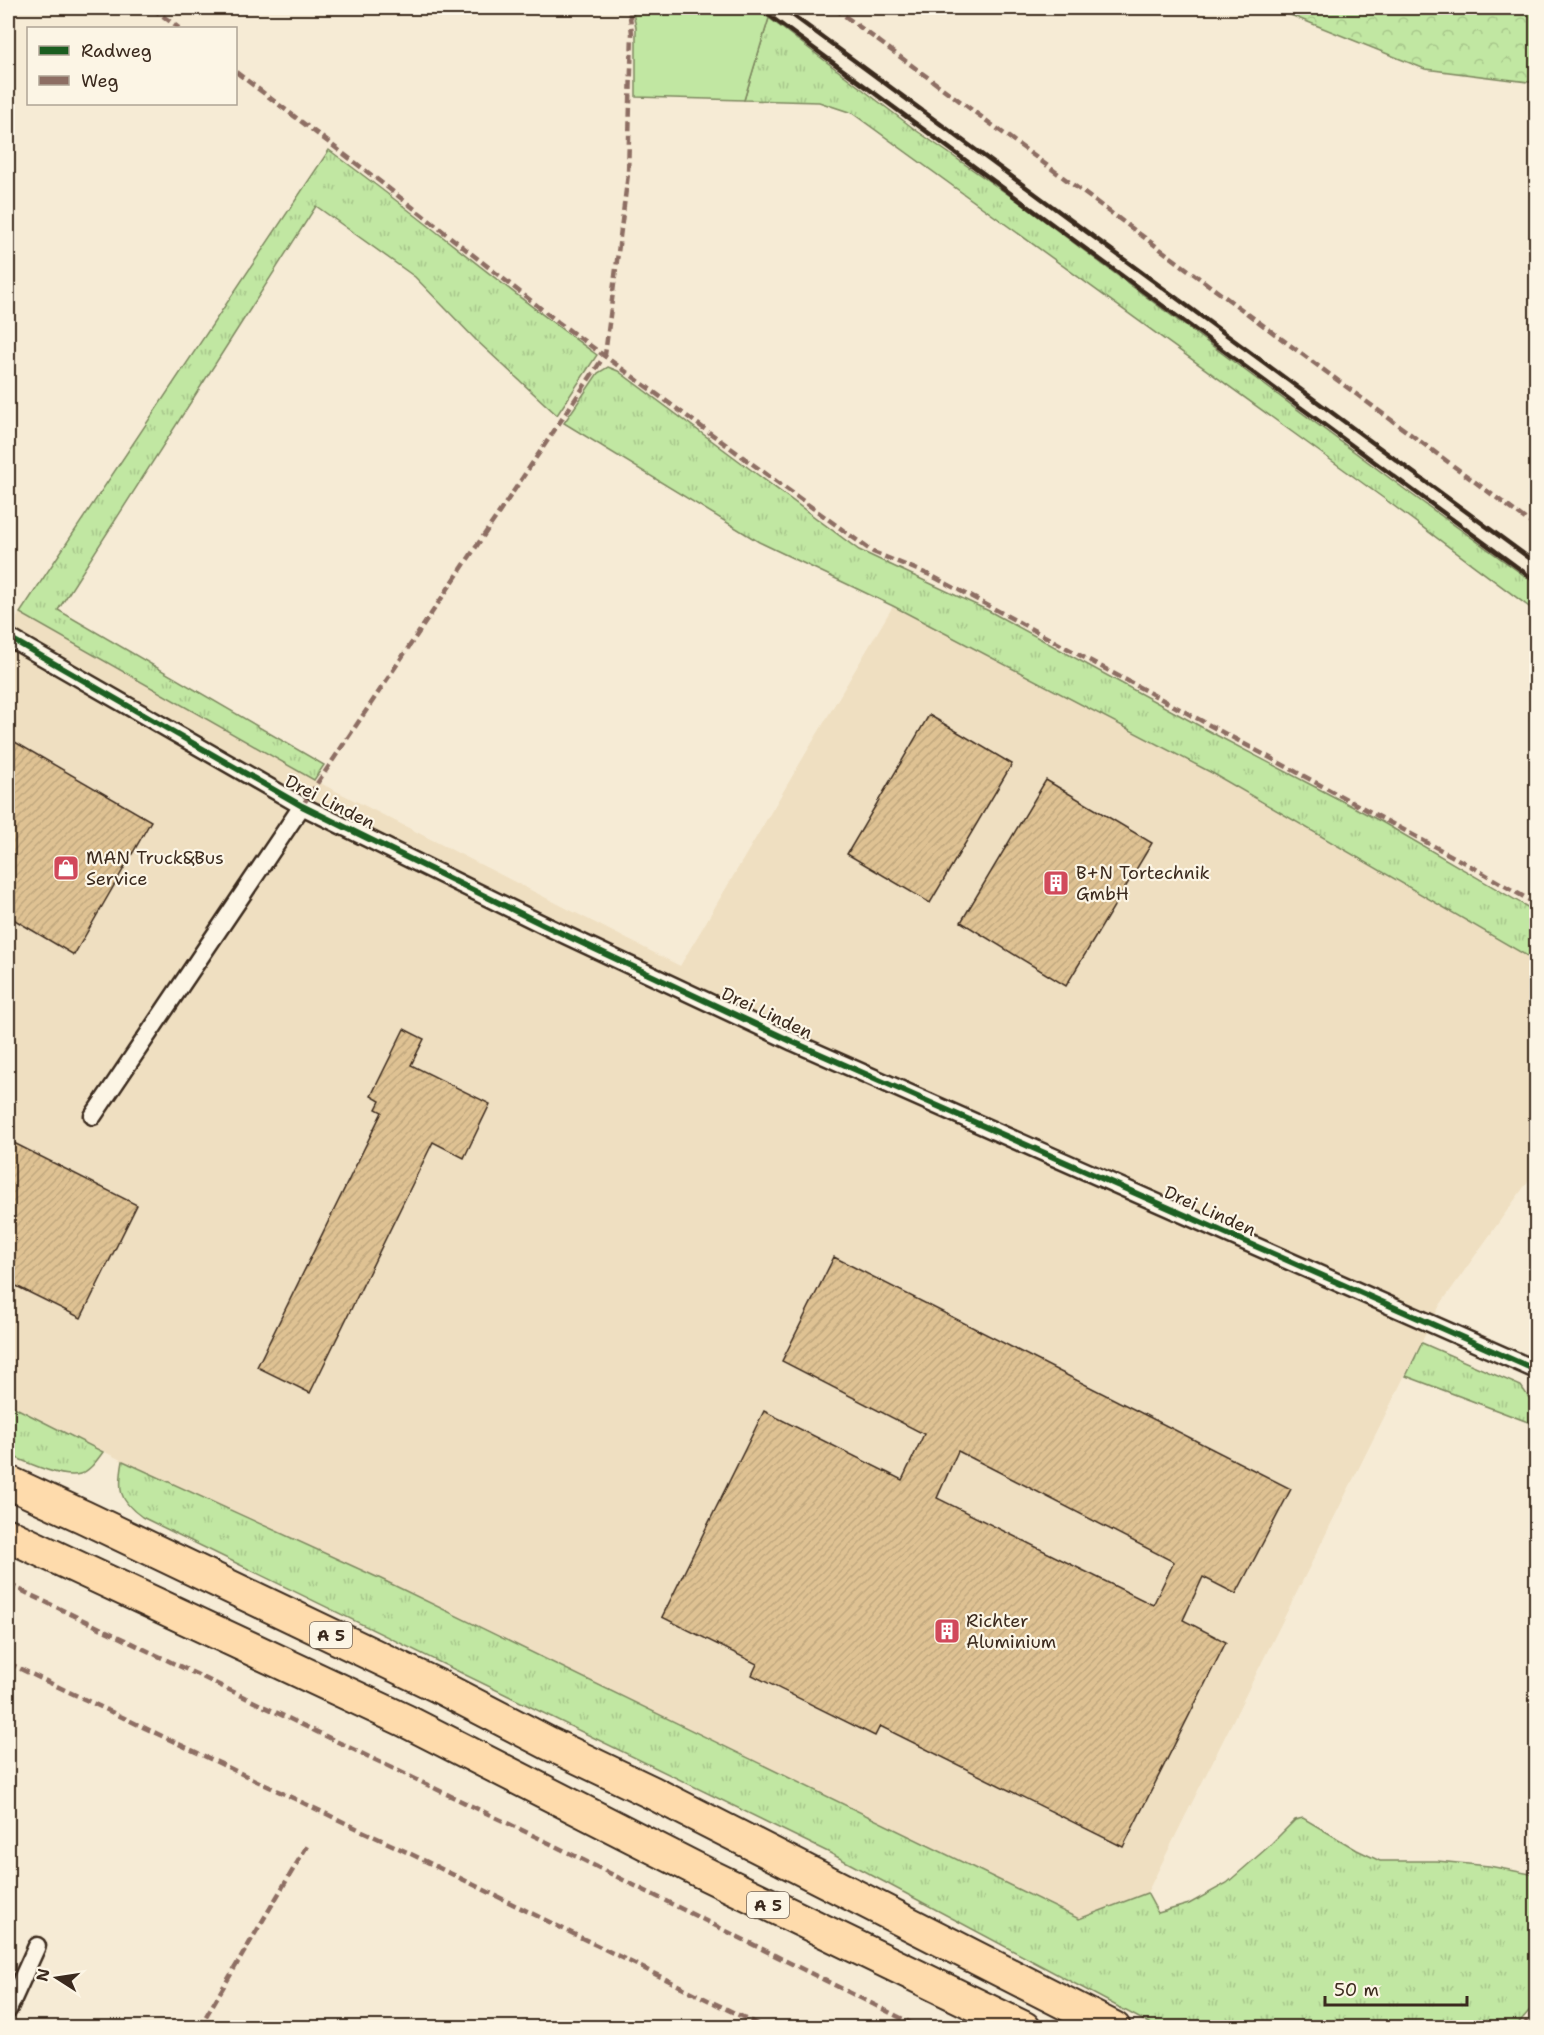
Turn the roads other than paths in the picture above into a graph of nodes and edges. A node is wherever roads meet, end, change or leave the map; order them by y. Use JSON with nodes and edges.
{"nodes":[{"id":1,"x":8,"y":637,"type":"edge"},
{"id":2,"x":302,"y":806,"type":"junction"},
{"id":3,"x":93,"y":1116,"type":"dead end"},
{"id":4,"x":1536,"y":1370,"type":"edge"},
{"id":5,"x":8,"y":1482,"type":"edge"},
{"id":6,"x":8,"y":1535,"type":"edge"},
{"id":7,"x":37,"y":1946,"type":"dead end"},
{"id":8,"x":8,"y":2010,"type":"edge"},
{"id":9,"x":1024,"y":2028,"type":"edge"},
{"id":10,"x":1114,"y":2028,"type":"edge"}],
"edges":[{"from":1,"to":2,"type":"street","name":"Drei Linden"},
{"from":2,"to":3,"type":"street","name":"Drei Linden"},
{"from":2,"to":4,"type":"street","name":"Drei Linden"},
{"from":5,"to":10,"type":"highway","number":"A 5"},
{"from":6,"to":9,"type":"highway","number":"A 5"},
{"from":7,"to":8,"type":"street"}]}
